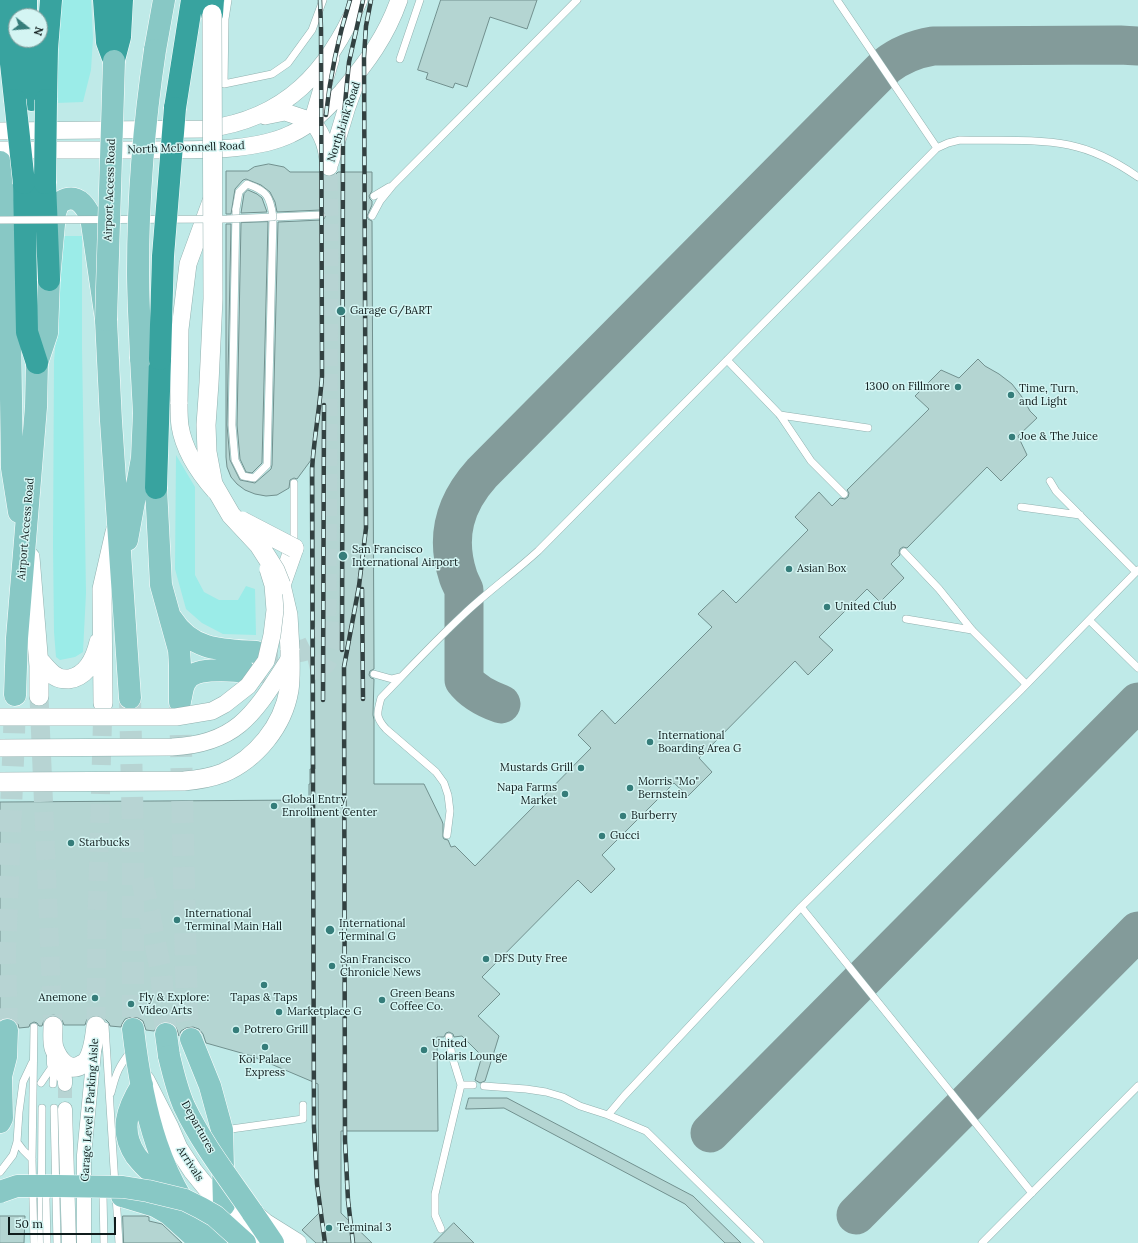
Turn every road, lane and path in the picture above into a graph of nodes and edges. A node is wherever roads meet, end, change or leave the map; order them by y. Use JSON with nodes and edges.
{"nodes":[{"id":1,"x":4,"y":0,"type":"edge"},
{"id":2,"x":51,"y":0,"type":"edge"},
{"id":3,"x":104,"y":0,"type":"edge"},
{"id":4,"x":122,"y":0,"type":"edge"},
{"id":5,"x":164,"y":0,"type":"edge"},
{"id":6,"x":181,"y":0,"type":"edge"},
{"id":7,"x":192,"y":0,"type":"edge"},
{"id":8,"x":323,"y":0,"type":"edge"},
{"id":9,"x":359,"y":0,"type":"edge"},
{"id":10,"x":399,"y":0,"type":"edge"},
{"id":11,"x":420,"y":0,"type":"edge"},
{"id":12,"x":577,"y":0,"type":"edge"},
{"id":13,"x":838,"y":0,"type":"edge"},
{"id":14,"x":216,"y":3,"type":"edge"},
{"id":15,"x":28,"y":48,"type":"edge"},
{"id":16,"x":334,"y":50,"type":"junction"},
{"id":17,"x":400,"y":59,"type":"dead end"},
{"id":18,"x":114,"y":61,"type":"junction"},
{"id":19,"x":367,"y":61,"type":"junction"},
{"id":20,"x":31,"y":100,"type":"junction"},
{"id":21,"x":176,"y":108,"type":"junction"},
{"id":22,"x":248,"y":120,"type":"junction"},
{"id":23,"x":312,"y":121,"type":"junction"},
{"id":24,"x":0,"y":131,"type":"edge"},
{"id":25,"x":937,"y":148,"type":"junction"},
{"id":26,"x":0,"y":150,"type":"edge"},
{"id":27,"x":0,"y":162,"type":"edge"},
{"id":28,"x":1138,"y":177,"type":"edge"},
{"id":29,"x":35,"y":183,"type":"junction"},
{"id":30,"x":393,"y":185,"type":"junction"},
{"id":31,"x":374,"y":196,"type":"dead end"},
{"id":32,"x":212,"y":197,"type":"junction"},
{"id":33,"x":321,"y":216,"type":"dead end"},
{"id":34,"x":372,"y":216,"type":"dead end"},
{"id":35,"x":273,"y":217,"type":"junction"},
{"id":36,"x":237,"y":218,"type":"junction"},
{"id":37,"x":0,"y":220,"type":"edge"},
{"id":38,"x":49,"y":280,"type":"junction"},
{"id":39,"x":106,"y":320,"type":"junction"},
{"id":40,"x":5,"y":324,"type":"edge"},
{"id":41,"x":151,"y":359,"type":"junction"},
{"id":42,"x":727,"y":360,"type":"junction"},
{"id":43,"x":37,"y":363,"type":"junction"},
{"id":44,"x":144,"y":413,"type":"junction"},
{"id":45,"x":780,"y":415,"type":"junction"},
{"id":46,"x":868,"y":428,"type":"dead end"},
{"id":47,"x":1050,"y":481,"type":"dead end"},
{"id":48,"x":294,"y":483,"type":"dead end"},
{"id":49,"x":156,"y":488,"type":"junction"},
{"id":50,"x":844,"y":494,"type":"dead end"},
{"id":51,"x":1022,"y":507,"type":"dead end"},
{"id":52,"x":231,"y":515,"type":"junction"},
{"id":53,"x":1080,"y":515,"type":"junction"},
{"id":54,"x":27,"y":518,"type":"junction"},
{"id":55,"x":118,"y":518,"type":"junction"},
{"id":56,"x":25,"y":545,"type":"junction"},
{"id":57,"x":294,"y":548,"type":"junction"},
{"id":58,"x":904,"y":552,"type":"dead end"},
{"id":59,"x":1137,"y":571,"type":"edge"},
{"id":60,"x":121,"y":572,"type":"junction"},
{"id":61,"x":281,"y":585,"type":"junction"},
{"id":62,"x":166,"y":605,"type":"junction"},
{"id":63,"x":103,"y":619,"type":"junction"},
{"id":64,"x":906,"y":619,"type":"dead end"},
{"id":65,"x":1089,"y":620,"type":"junction"},
{"id":66,"x":972,"y":630,"type":"junction"},
{"id":67,"x":256,"y":652,"type":"tunnel mouth"},
{"id":68,"x":290,"y":658,"type":"junction"},
{"id":69,"x":39,"y":660,"type":"junction"},
{"id":70,"x":1138,"y":668,"type":"edge"},
{"id":71,"x":244,"y":671,"type":"tunnel mouth"},
{"id":72,"x":374,"y":674,"type":"dead end"},
{"id":73,"x":402,"y":676,"type":"junction"},
{"id":74,"x":1026,"y":684,"type":"junction"},
{"id":75,"x":15,"y":695,"type":"tunnel mouth"},
{"id":76,"x":38,"y":696,"type":"tunnel mouth"},
{"id":77,"x":130,"y":698,"type":"tunnel mouth"},
{"id":78,"x":103,"y":703,"type":"tunnel mouth"},
{"id":79,"x":0,"y":717,"type":"edge"},
{"id":80,"x":0,"y":748,"type":"edge"},
{"id":81,"x":0,"y":782,"type":"edge"},
{"id":82,"x":447,"y":835,"type":"dead end"},
{"id":83,"x":801,"y":907,"type":"junction"},
{"id":84,"x":53,"y":1026,"type":"tunnel mouth"},
{"id":85,"x":34,"y":1027,"type":"dead end"},
{"id":86,"x":7,"y":1030,"type":"tunnel mouth"},
{"id":87,"x":98,"y":1030,"type":"junction"},
{"id":88,"x":166,"y":1034,"type":"tunnel mouth"},
{"id":89,"x":134,"y":1037,"type":"joint"},
{"id":90,"x":449,"y":1037,"type":"dead end"},
{"id":91,"x":191,"y":1039,"type":"tunnel mouth"},
{"id":92,"x":54,"y":1056,"type":"junction"},
{"id":93,"x":34,"y":1059,"type":"junction"},
{"id":94,"x":141,"y":1078,"type":"junction"},
{"id":95,"x":0,"y":1079,"type":"edge"},
{"id":96,"x":41,"y":1083,"type":"dead end"},
{"id":97,"x":59,"y":1084,"type":"tunnel mouth"},
{"id":98,"x":461,"y":1085,"type":"junction"},
{"id":99,"x":473,"y":1086,"type":"dead end"},
{"id":100,"x":484,"y":1086,"type":"dead end"},
{"id":101,"x":1138,"y":1086,"type":"edge"},
{"id":102,"x":109,"y":1099,"type":"junction"},
{"id":103,"x":303,"y":1105,"type":"dead end"},
{"id":104,"x":42,"y":1108,"type":"dead end"},
{"id":105,"x":60,"y":1109,"type":"joint"},
{"id":106,"x":608,"y":1115,"type":"junction"},
{"id":107,"x":0,"y":1122,"type":"edge"},
{"id":108,"x":222,"y":1130,"type":"junction"},
{"id":109,"x":17,"y":1142,"type":"junction"},
{"id":110,"x":32,"y":1159,"type":"junction"},
{"id":111,"x":0,"y":1172,"type":"edge"},
{"id":112,"x":57,"y":1186,"type":"junction"},
{"id":113,"x":88,"y":1186,"type":"junction"},
{"id":114,"x":0,"y":1192,"type":"edge"},
{"id":115,"x":1032,"y":1193,"type":"junction"},
{"id":116,"x":24,"y":1196,"type":"dead end"},
{"id":117,"x":122,"y":1196,"type":"dead end"},
{"id":118,"x":0,"y":1199,"type":"edge"},
{"id":119,"x":224,"y":1206,"type":"junction"},
{"id":120,"x":252,"y":1212,"type":"junction"},
{"id":121,"x":441,"y":1228,"type":"dead end"},
{"id":122,"x":34,"y":1243,"type":"edge"},
{"id":123,"x":41,"y":1243,"type":"edge"},
{"id":124,"x":47,"y":1243,"type":"edge"},
{"id":125,"x":57,"y":1243,"type":"edge"},
{"id":126,"x":69,"y":1243,"type":"edge"},
{"id":127,"x":84,"y":1243,"type":"edge"},
{"id":128,"x":104,"y":1243,"type":"edge"},
{"id":129,"x":119,"y":1243,"type":"edge"},
{"id":130,"x":201,"y":1243,"type":"edge"},
{"id":131,"x":216,"y":1243,"type":"edge"},
{"id":132,"x":245,"y":1243,"type":"edge"},
{"id":133,"x":260,"y":1243,"type":"edge"},
{"id":134,"x":273,"y":1243,"type":"edge"},
{"id":135,"x":297,"y":1243,"type":"edge"},
{"id":136,"x":760,"y":1243,"type":"edge"},
{"id":137,"x":982,"y":1243,"type":"edge"}],
"edges":[{"from":1,"to":20,"type":"highway"},
{"from":2,"to":20,"type":"highway"},
{"from":3,"to":18,"type":"highway"},
{"from":4,"to":18,"type":"highway"},
{"from":5,"to":41,"type":"main road","bridge":true},
{"from":6,"to":21,"type":"highway"},
{"from":7,"to":21,"type":"highway"},
{"from":8,"to":14,"type":"lane"},
{"from":9,"to":16,"type":"street","name":"North McDonnell Road"},
{"from":10,"to":19,"type":"street","name":"North McDonnell Road"},
{"from":11,"to":17,"type":"lane"},
{"from":12,"to":30,"type":"lane"},
{"from":13,"to":25,"type":"lane"},
{"from":14,"to":32,"type":"main road","bridge":true},
{"from":15,"to":20,"type":"highway"},
{"from":16,"to":22,"type":"street","name":"North McDonnell Road"},
{"from":16,"to":23,"type":"street"},
{"from":18,"to":39,"type":"main road","name":"Airport Access Road","bridge":true},
{"from":19,"to":23,"type":"street","name":"North McDonnell Road"},
{"from":19,"to":23,"type":"street","name":"North Link Road"},
{"from":20,"to":29,"type":"highway","bridge":true},
{"from":20,"to":29,"type":"highway","bridge":true},
{"from":21,"to":41,"type":"highway","bridge":true},
{"from":22,"to":23,"type":"street"},
{"from":22,"to":24,"type":"street","name":"North McDonnell Road"},
{"from":23,"to":26,"type":"street","name":"North McDonnell Road"},
{"from":25,"to":28,"type":"lane"},
{"from":25,"to":42,"type":"lane"},
{"from":27,"to":40,"type":"main road"},
{"from":29,"to":38,"type":"highway"},
{"from":29,"to":43,"type":"highway"},
{"from":30,"to":31,"type":"lane"},
{"from":30,"to":34,"type":"lane"},
{"from":32,"to":52,"type":"main road","bridge":true},
{"from":32,"to":79,"type":"street","bridge":true},
{"from":33,"to":35,"type":"lane"},
{"from":35,"to":36,"type":"lane","bridge":true},
{"from":35,"to":36,"type":"lane","bridge":true},
{"from":35,"to":36,"type":"lane"},
{"from":36,"to":37,"type":"lane","bridge":true},
{"from":38,"to":39,"type":"main road","name":"Airport Access Road"},
{"from":38,"to":43,"type":"main road","name":"Airport Access Road"},
{"from":39,"to":55,"type":"main road"},
{"from":40,"to":56,"type":"main road"},
{"from":41,"to":44,"type":"main road"},
{"from":41,"to":49,"type":"highway"},
{"from":42,"to":45,"type":"lane"},
{"from":42,"to":73,"type":"lane"},
{"from":43,"to":54,"type":"main road","name":"Airport Access Road"},
{"from":44,"to":49,"type":"main road"},
{"from":44,"to":60,"type":"main road"},
{"from":45,"to":46,"type":"lane"},
{"from":45,"to":50,"type":"lane"},
{"from":47,"to":53,"type":"lane"},
{"from":48,"to":57,"type":"lane"},
{"from":49,"to":62,"type":"main road"},
{"from":51,"to":53,"type":"lane"},
{"from":52,"to":57,"type":"main road","bridge":true},
{"from":52,"to":61,"type":"main road","bridge":true},
{"from":53,"to":59,"type":"lane"},
{"from":54,"to":56,"type":"main road","name":"Airport Access Road"},
{"from":54,"to":69,"type":"main road"},
{"from":55,"to":60,"type":"main road"},
{"from":55,"to":63,"type":"main road"},
{"from":56,"to":75,"type":"main road","name":"Airport Access Road"},
{"from":57,"to":61,"type":"main road"},
{"from":58,"to":66,"type":"lane"},
{"from":59,"to":65,"type":"lane"},
{"from":60,"to":77,"type":"main road"},
{"from":61,"to":68,"type":"main road","bridge":true},
{"from":62,"to":67,"type":"main road"},
{"from":62,"to":71,"type":"main road"},
{"from":63,"to":69,"type":"main road"},
{"from":63,"to":78,"type":"main road"},
{"from":64,"to":66,"type":"lane"},
{"from":65,"to":70,"type":"lane"},
{"from":65,"to":74,"type":"lane"},
{"from":66,"to":74,"type":"lane"},
{"from":68,"to":80,"type":"street","bridge":true},
{"from":68,"to":81,"type":"main road","bridge":true},
{"from":69,"to":76,"type":"main road"},
{"from":72,"to":73,"type":"lane"},
{"from":73,"to":82,"type":"lane"},
{"from":74,"to":83,"type":"lane"},
{"from":83,"to":106,"type":"lane"},
{"from":83,"to":115,"type":"lane"},
{"from":84,"to":92,"type":"main road"},
{"from":85,"to":93,"type":"lane"},
{"from":86,"to":95,"type":"main road"},
{"from":87,"to":92,"type":"main road"},
{"from":87,"to":102,"type":"lane"},
{"from":87,"to":127,"type":"street","name":"Garage Level 5 Parking Aisle"},
{"from":88,"to":120,"type":"main road","name":"Departures","bridge":true},
{"from":89,"to":94,"type":"main road","name":"Arrivals"},
{"from":89,"to":102,"type":"lane"},
{"from":90,"to":98,"type":"lane"},
{"from":91,"to":108,"type":"main road"},
{"from":92,"to":96,"type":"lane"},
{"from":92,"to":97,"type":"street"},
{"from":93,"to":109,"type":"lane"},
{"from":93,"to":110,"type":"lane"},
{"from":94,"to":119,"type":"main road","name":"Arrivals"},
{"from":94,"to":131,"type":"main road"},
{"from":95,"to":107,"type":"main road"},
{"from":98,"to":99,"type":"lane"},
{"from":98,"to":121,"type":"lane"},
{"from":100,"to":106,"type":"lane"},
{"from":101,"to":115,"type":"lane"},
{"from":102,"to":129,"type":"lane"},
{"from":103,"to":108,"type":"lane"},
{"from":104,"to":123,"type":"lane"},
{"from":105,"to":125,"type":"lane"},
{"from":105,"to":126,"type":"street","name":"Garage Level 5 Parking Aisle"},
{"from":106,"to":136,"type":"lane"},
{"from":108,"to":119,"type":"main road"},
{"from":109,"to":110,"type":"lane"},
{"from":109,"to":111,"type":"lane"},
{"from":110,"to":122,"type":"lane"},
{"from":112,"to":113,"type":"main road","bridge":true},
{"from":112,"to":114,"type":"main road","bridge":true},
{"from":112,"to":124,"type":"lane","bridge":true},
{"from":113,"to":128,"type":"lane","bridge":true},
{"from":113,"to":132,"type":"main road","bridge":true},
{"from":115,"to":137,"type":"lane"},
{"from":116,"to":118,"type":"main road"},
{"from":117,"to":130,"type":"main road"},
{"from":119,"to":133,"type":"main road","name":"Arrivals"},
{"from":120,"to":134,"type":"main road","name":"Departures"},
{"from":120,"to":135,"type":"main road","name":"Departures"}]}
